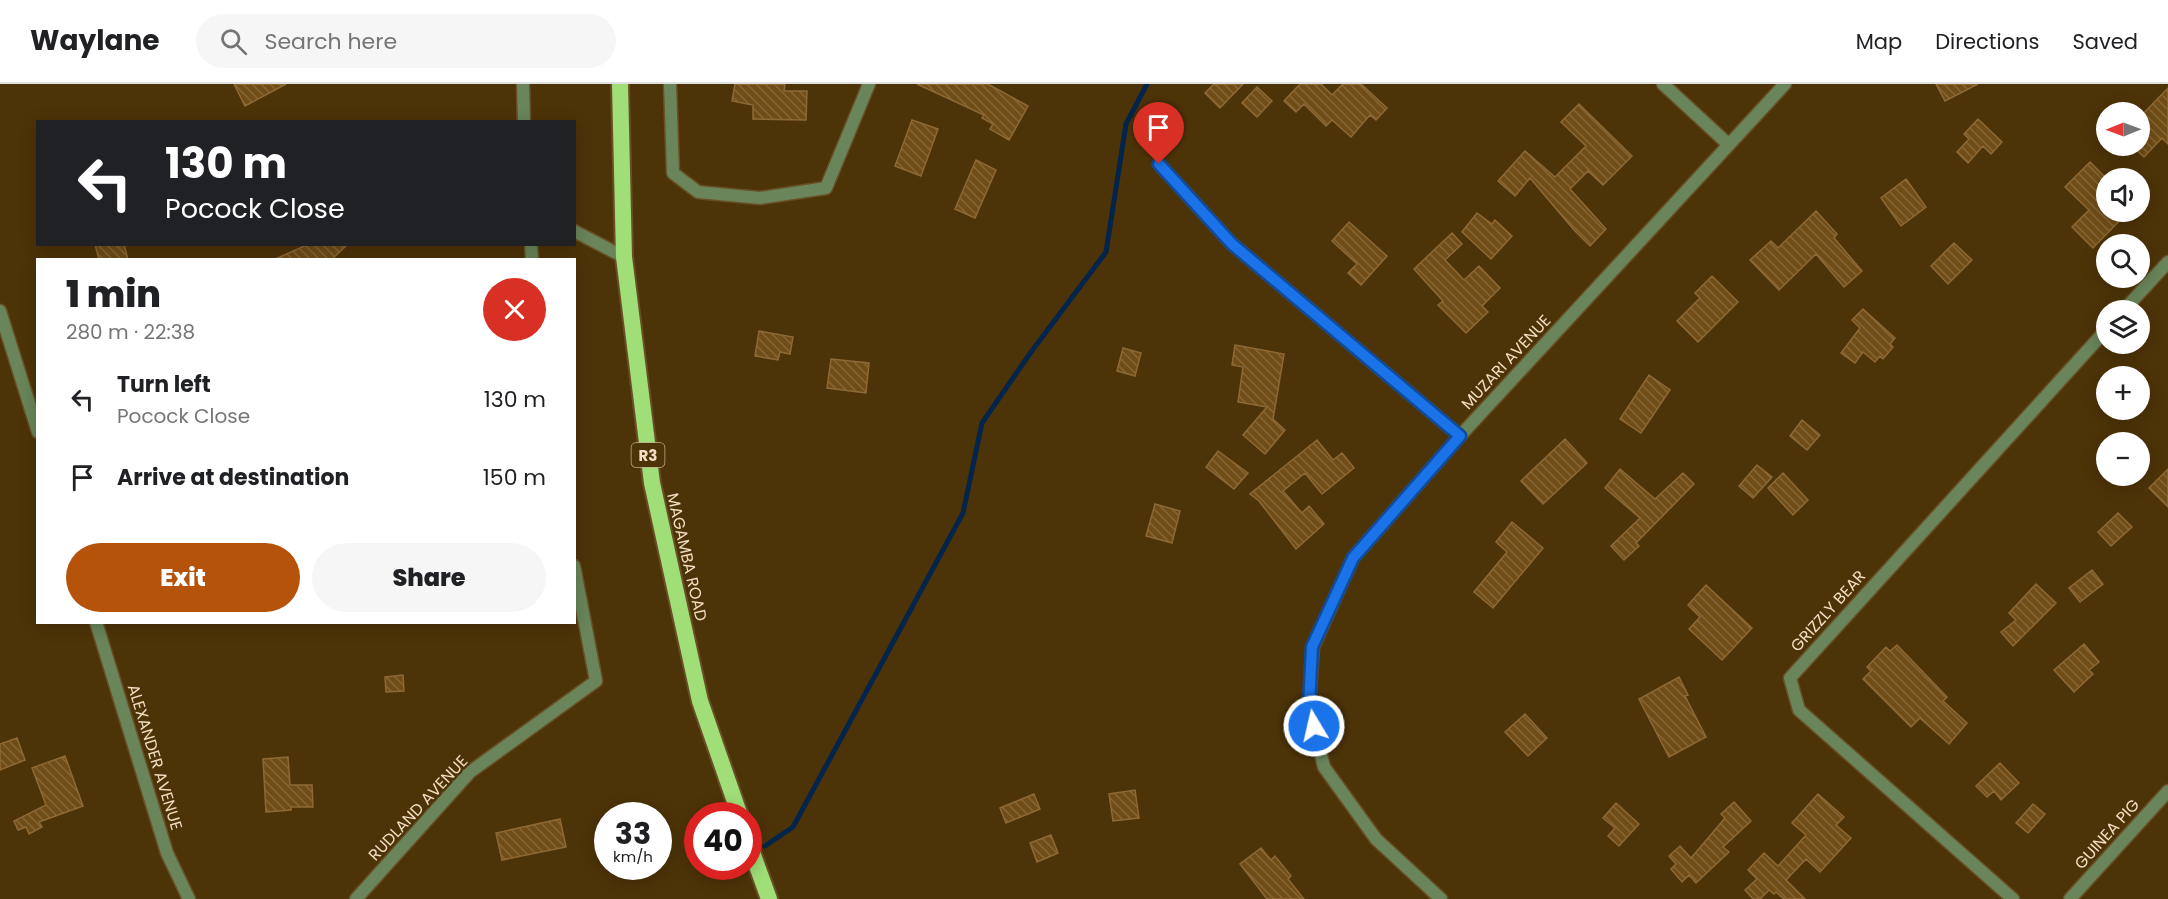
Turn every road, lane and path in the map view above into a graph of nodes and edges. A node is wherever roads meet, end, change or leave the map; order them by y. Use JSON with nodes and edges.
{"nodes":[{"id":1,"x":523,"y":84,"type":"edge"},
{"id":2,"x":620,"y":84,"type":"edge"},
{"id":3,"x":670,"y":84,"type":"edge"},
{"id":4,"x":869,"y":84,"type":"edge"},
{"id":5,"x":1663,"y":84,"type":"edge"},
{"id":6,"x":1785,"y":84,"type":"edge"},
{"id":7,"x":524,"y":120,"type":"edge"},
{"id":8,"x":1728,"y":144,"type":"junction"},
{"id":9,"x":1159,"y":164,"type":"dead end"},
{"id":10,"x":576,"y":232,"type":"edge"},
{"id":11,"x":624,"y":257,"type":"junction"},
{"id":12,"x":2168,"y":262,"type":"edge"},
{"id":13,"x":2133,"y":300,"type":"edge"},
{"id":14,"x":0,"y":311,"type":"edge"},
{"id":15,"x":2096,"y":341,"type":"edge"},
{"id":16,"x":36,"y":426,"type":"edge"},
{"id":17,"x":1460,"y":436,"type":"junction"},
{"id":18,"x":576,"y":576,"type":"edge"},
{"id":19,"x":97,"y":624,"type":"edge"},
{"id":20,"x":2168,"y":791,"type":"edge"},
{"id":21,"x":735,"y":802,"type":"edge"},
{"id":22,"x":762,"y":880,"type":"edge"},
{"id":23,"x":189,"y":899,"type":"edge"},
{"id":24,"x":356,"y":899,"type":"edge"},
{"id":25,"x":769,"y":899,"type":"edge"},
{"id":26,"x":1441,"y":899,"type":"edge"},
{"id":27,"x":2013,"y":899,"type":"edge"},
{"id":28,"x":2070,"y":899,"type":"edge"}],
"edges":[{"from":1,"to":7,"type":"street"},
{"from":2,"to":11,"type":"highway","name":"MAGAMBA ROAD","number":"R3"},
{"from":3,"to":4,"type":"street"},
{"from":5,"to":8,"type":"street"},
{"from":6,"to":8,"type":"street","name":"MUZARI AVENUE"},
{"from":8,"to":17,"type":"street","name":"MUZARI AVENUE"},
{"from":9,"to":17,"type":"street"},
{"from":10,"to":11,"type":"street"},
{"from":11,"to":21,"type":"highway","name":"MAGAMBA ROAD","number":"R3"},
{"from":12,"to":13,"type":"street"},
{"from":14,"to":16,"type":"street"},
{"from":15,"to":27,"type":"street","name":"GRIZZLY BEAR"},
{"from":17,"to":26,"type":"street","name":"MUZARI AVENUE"},
{"from":18,"to":24,"type":"street","name":"RUDLAND AVENUE"},
{"from":19,"to":23,"type":"street","name":"ALEXANDER AVENUE"},
{"from":20,"to":28,"type":"street","name":"GUINEA PIG"},
{"from":22,"to":25,"type":"highway"}]}
